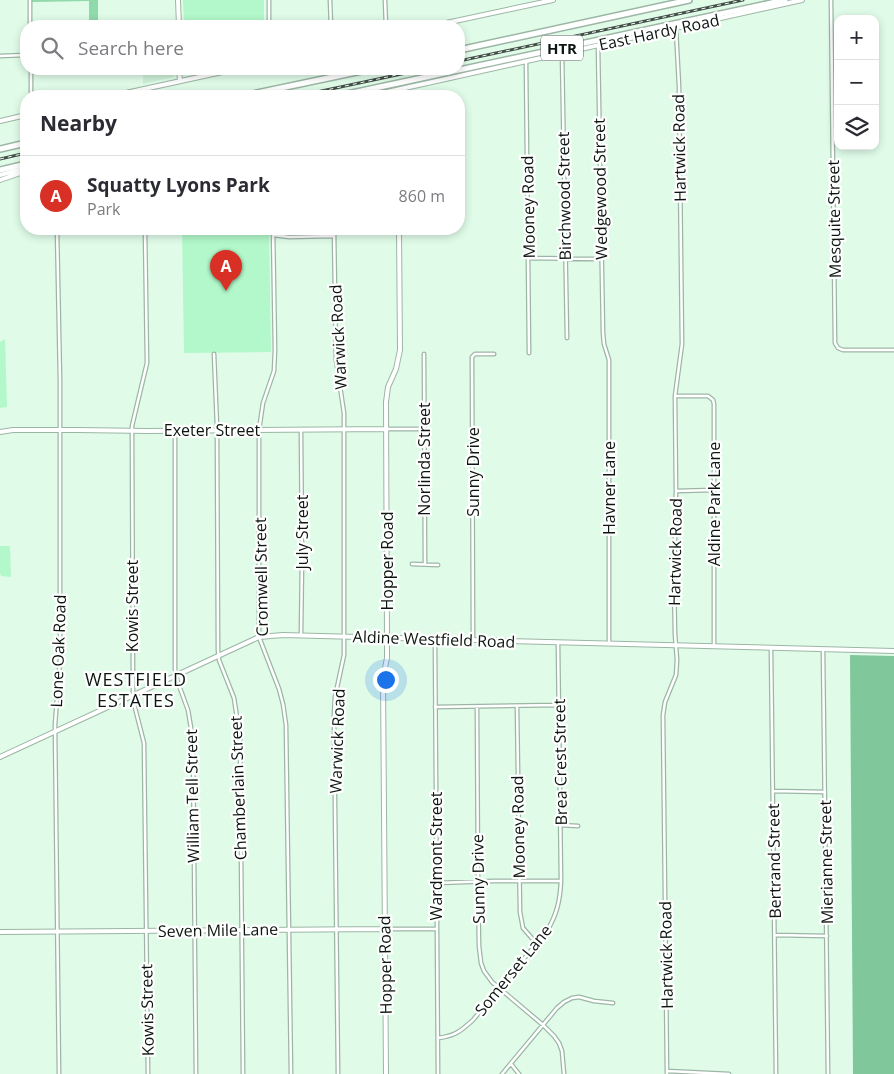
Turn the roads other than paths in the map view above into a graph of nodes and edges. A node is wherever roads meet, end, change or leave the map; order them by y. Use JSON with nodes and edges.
{"nodes":[{"id":1,"x":30,"y":0,"type":"edge"},
{"id":2,"x":178,"y":0,"type":"edge"},
{"id":3,"x":269,"y":0,"type":"edge"},
{"id":4,"x":330,"y":0,"type":"edge"},
{"id":5,"x":385,"y":0,"type":"edge"},
{"id":6,"x":553,"y":0,"type":"edge"},
{"id":7,"x":689,"y":0,"type":"edge"},
{"id":8,"x":785,"y":0,"type":"edge"},
{"id":9,"x":802,"y":0,"type":"edge"},
{"id":10,"x":831,"y":0,"type":"edge"},
{"id":11,"x":30,"y":20,"type":"edge"},
{"id":12,"x":179,"y":20,"type":"edge"},
{"id":13,"x":269,"y":20,"type":"edge"},
{"id":14,"x":331,"y":20,"type":"edge"},
{"id":15,"x":386,"y":20,"type":"edge"},
{"id":16,"x":460,"y":20,"type":"edge"},
{"id":17,"x":676,"y":28,"type":"junction"},
{"id":18,"x":598,"y":45,"type":"junction"},
{"id":19,"x":465,"y":49,"type":"edge"},
{"id":20,"x":562,"y":54,"type":"junction"},
{"id":21,"x":20,"y":55,"type":"edge"},
{"id":22,"x":0,"y":56,"type":"edge"},
{"id":23,"x":526,"y":61,"type":"junction"},
{"id":24,"x":465,"y":69,"type":"edge"},
{"id":25,"x":31,"y":75,"type":"edge"},
{"id":26,"x":180,"y":75,"type":"edge"},
{"id":27,"x":208,"y":75,"type":"edge"},
{"id":28,"x":343,"y":75,"type":"edge"},
{"id":29,"x":437,"y":75,"type":"edge"},
{"id":30,"x":180,"y":81,"type":"junction"},
{"id":31,"x":31,"y":90,"type":"edge"},
{"id":32,"x":139,"y":90,"type":"edge"},
{"id":33,"x":271,"y":90,"type":"edge"},
{"id":34,"x":367,"y":90,"type":"edge"},
{"id":35,"x":404,"y":90,"type":"edge"},
{"id":36,"x":20,"y":116,"type":"edge"},
{"id":37,"x":0,"y":121,"type":"edge"},
{"id":38,"x":20,"y":144,"type":"edge"},
{"id":39,"x":0,"y":149,"type":"edge"},
{"id":40,"x":20,"y":165,"type":"edge"},
{"id":41,"x":0,"y":170,"type":"edge"},
{"id":42,"x":20,"y":171,"type":"edge"},
{"id":43,"x":20,"y":172,"type":"edge"},
{"id":44,"x":0,"y":175,"type":"edge"},
{"id":45,"x":0,"y":180,"type":"edge"},
{"id":46,"x":57,"y":235,"type":"edge"},
{"id":47,"x":145,"y":235,"type":"edge"},
{"id":48,"x":273,"y":235,"type":"joint"},
{"id":49,"x":399,"y":235,"type":"edge"},
{"id":50,"x":334,"y":236,"type":"joint"},
{"id":51,"x":529,"y":258,"type":"junction"},
{"id":52,"x":566,"y":259,"type":"junction"},
{"id":53,"x":601,"y":259,"type":"junction"},
{"id":54,"x":603,"y":333,"type":"joint"},
{"id":55,"x":567,"y":338,"type":"dead end"},
{"id":56,"x":894,"y":350,"type":"edge"},
{"id":57,"x":530,"y":353,"type":"dead end"},
{"id":58,"x":214,"y":354,"type":"dead end"},
{"id":59,"x":424,"y":354,"type":"dead end"},
{"id":60,"x":494,"y":354,"type":"dead end"},
{"id":61,"x":675,"y":396,"type":"junction"},
{"id":62,"x":344,"y":429,"type":"junction"},
{"id":63,"x":387,"y":429,"type":"junction"},
{"id":64,"x":60,"y":430,"type":"junction"},
{"id":65,"x":132,"y":430,"type":"junction"},
{"id":66,"x":175,"y":430,"type":"junction"},
{"id":67,"x":217,"y":430,"type":"junction"},
{"id":68,"x":259,"y":430,"type":"junction"},
{"id":69,"x":301,"y":430,"type":"junction"},
{"id":70,"x":424,"y":430,"type":"junction"},
{"id":71,"x":0,"y":432,"type":"edge"},
{"id":72,"x":714,"y":490,"type":"junction"},
{"id":73,"x":676,"y":491,"type":"junction"},
{"id":74,"x":412,"y":564,"type":"dead end"},
{"id":75,"x":425,"y":564,"type":"junction"},
{"id":76,"x":438,"y":565,"type":"dead end"},
{"id":77,"x":301,"y":635,"type":"junction"},
{"id":78,"x":260,"y":637,"type":"junction"},
{"id":79,"x":344,"y":637,"type":"junction"},
{"id":80,"x":388,"y":638,"type":"junction"},
{"id":81,"x":435,"y":638,"type":"junction"},
{"id":82,"x":473,"y":640,"type":"junction"},
{"id":83,"x":558,"y":643,"type":"junction"},
{"id":84,"x":609,"y":644,"type":"junction"},
{"id":85,"x":676,"y":645,"type":"junction"},
{"id":86,"x":714,"y":646,"type":"junction"},
{"id":87,"x":771,"y":648,"type":"junction"},
{"id":88,"x":823,"y":650,"type":"junction"},
{"id":89,"x":894,"y":651,"type":"edge"},
{"id":90,"x":218,"y":655,"type":"junction"},
{"id":91,"x":176,"y":675,"type":"junction"},
{"id":92,"x":133,"y":695,"type":"junction"},
{"id":93,"x":559,"y":705,"type":"junction"},
{"id":94,"x":517,"y":706,"type":"junction"},
{"id":95,"x":435,"y":707,"type":"junction"},
{"id":96,"x":477,"y":707,"type":"junction"},
{"id":97,"x":55,"y":732,"type":"junction"},
{"id":98,"x":0,"y":757,"type":"edge"},
{"id":99,"x":773,"y":790,"type":"junction"},
{"id":100,"x":825,"y":792,"type":"junction"},
{"id":101,"x":560,"y":825,"type":"junction"},
{"id":102,"x":578,"y":826,"type":"dead end"},
{"id":103,"x":519,"y":881,"type":"junction"},
{"id":104,"x":560,"y":881,"type":"junction"},
{"id":105,"x":478,"y":882,"type":"junction"},
{"id":106,"x":436,"y":883,"type":"junction"},
{"id":107,"x":385,"y":929,"type":"junction"},
{"id":108,"x":437,"y":929,"type":"junction"},
{"id":109,"x":241,"y":930,"type":"junction"},
{"id":110,"x":289,"y":930,"type":"junction"},
{"id":111,"x":337,"y":930,"type":"junction"},
{"id":112,"x":146,"y":931,"type":"junction"},
{"id":113,"x":194,"y":931,"type":"junction"},
{"id":114,"x":0,"y":932,"type":"edge"},
{"id":115,"x":57,"y":932,"type":"junction"},
{"id":116,"x":775,"y":935,"type":"junction"},
{"id":117,"x":826,"y":936,"type":"junction"},
{"id":118,"x":537,"y":944,"type":"junction"},
{"id":119,"x":499,"y":989,"type":"junction"},
{"id":120,"x":613,"y":1003,"type":"dead end"},
{"id":121,"x":543,"y":1025,"type":"junction"},
{"id":122,"x":438,"y":1038,"type":"junction"},
{"id":123,"x":511,"y":1064,"type":"junction"},
{"id":124,"x":667,"y":1073,"type":"edge"},
{"id":125,"x":59,"y":1074,"type":"edge"},
{"id":126,"x":148,"y":1074,"type":"edge"},
{"id":127,"x":196,"y":1074,"type":"edge"},
{"id":128,"x":243,"y":1074,"type":"edge"},
{"id":129,"x":291,"y":1074,"type":"edge"},
{"id":130,"x":338,"y":1074,"type":"edge"},
{"id":131,"x":386,"y":1074,"type":"edge"},
{"id":132,"x":438,"y":1074,"type":"edge"},
{"id":133,"x":502,"y":1074,"type":"edge"},
{"id":134,"x":519,"y":1074,"type":"edge"},
{"id":135,"x":564,"y":1074,"type":"edge"},
{"id":136,"x":722,"y":1074,"type":"edge"},
{"id":137,"x":730,"y":1074,"type":"edge"},
{"id":138,"x":776,"y":1074,"type":"edge"},
{"id":139,"x":828,"y":1074,"type":"edge"}],
"edges":[{"from":1,"to":11,"type":"street"},
{"from":2,"to":12,"type":"main road"},
{"from":3,"to":13,"type":"street"},
{"from":4,"to":14,"type":"street"},
{"from":5,"to":15,"type":"street"},
{"from":6,"to":16,"type":"main road"},
{"from":7,"to":19,"type":"highway","number":"HTR"},
{"from":8,"to":24,"type":"highway","number":"HTR"},
{"from":9,"to":17,"type":"main road","name":"East Hardy Road"},
{"from":10,"to":56,"type":"street","name":"Mesquite Street"},
{"from":17,"to":18,"type":"main road","name":"East Hardy Road"},
{"from":17,"to":61,"type":"street","name":"Hartwick Road"},
{"from":18,"to":20,"type":"main road","name":"East Hardy Road"},
{"from":18,"to":53,"type":"street","name":"Wedgewood Street"},
{"from":20,"to":23,"type":"main road","name":"East Hardy Road"},
{"from":20,"to":52,"type":"street","name":"Birchwood Street"},
{"from":21,"to":22,"type":"street"},
{"from":23,"to":35,"type":"main road","name":"East Hardy Road"},
{"from":23,"to":51,"type":"street","name":"Mooney Road"},
{"from":25,"to":31,"type":"street"},
{"from":26,"to":30,"type":"main road"},
{"from":27,"to":30,"type":"main road"},
{"from":28,"to":33,"type":"highway"},
{"from":29,"to":34,"type":"highway","number":"HTR"},
{"from":30,"to":32,"type":"main road"},
{"from":36,"to":37,"type":"main road"},
{"from":38,"to":39,"type":"highway"},
{"from":40,"to":41,"type":"highway"},
{"from":42,"to":44,"type":"main road"},
{"from":43,"to":45,"type":"main road"},
{"from":46,"to":64,"type":"street","name":"Lone Oak Road"},
{"from":47,"to":65,"type":"street","name":"Kowis Street"},
{"from":48,"to":50,"type":"street"},
{"from":48,"to":68,"type":"street","name":"Cromwell Street"},
{"from":49,"to":63,"type":"main road","name":"Hopper Road"},
{"from":50,"to":62,"type":"street","name":"Warwick Road"},
{"from":51,"to":52,"type":"street"},
{"from":51,"to":57,"type":"street","name":"Mooney Road"},
{"from":52,"to":53,"type":"street"},
{"from":52,"to":55,"type":"street","name":"Birchwood Street"},
{"from":53,"to":54,"type":"street","name":"Wedgewood Street"},
{"from":54,"to":84,"type":"street","name":"Havner Lane"},
{"from":58,"to":67,"type":"street","name":"Chamberlain Street"},
{"from":59,"to":70,"type":"street","name":"Norlinda Street"},
{"from":60,"to":82,"type":"street","name":"Sunny Drive"},
{"from":61,"to":72,"type":"street","name":"Aldine Park Lane"},
{"from":61,"to":73,"type":"street","name":"Hartwick Road"},
{"from":62,"to":63,"type":"main road","name":"Exeter Street"},
{"from":62,"to":69,"type":"main road","name":"Exeter Street"},
{"from":62,"to":79,"type":"street","name":"Warwick Road"},
{"from":63,"to":70,"type":"street","name":"Exeter Street"},
{"from":63,"to":80,"type":"main road","name":"Hopper Road"},
{"from":64,"to":65,"type":"main road","name":"Exeter Street"},
{"from":64,"to":71,"type":"main road","name":"Exeter Street"},
{"from":64,"to":97,"type":"street","name":"Lone Oak Road"},
{"from":65,"to":66,"type":"main road","name":"Exeter Street"},
{"from":65,"to":92,"type":"street","name":"Kowis Street"},
{"from":66,"to":67,"type":"main road","name":"Exeter Street"},
{"from":66,"to":91,"type":"street","name":"William Tell Street"},
{"from":67,"to":68,"type":"main road","name":"Exeter Street"},
{"from":67,"to":90,"type":"street","name":"Chamberlain Street"},
{"from":68,"to":69,"type":"main road","name":"Exeter Street"},
{"from":68,"to":78,"type":"street","name":"Cromwell Street"},
{"from":69,"to":77,"type":"street","name":"July Street"},
{"from":70,"to":75,"type":"street","name":"Norlinda Street"},
{"from":72,"to":73,"type":"street"},
{"from":72,"to":86,"type":"street","name":"Aldine Park Lane"},
{"from":73,"to":85,"type":"street","name":"Hartwick Road"},
{"from":74,"to":75,"type":"street"},
{"from":75,"to":76,"type":"street"},
{"from":77,"to":78,"type":"main road","name":"Aldine Westfield Road"},
{"from":77,"to":79,"type":"main road","name":"Aldine Westfield Road"},
{"from":78,"to":90,"type":"main road","name":"Aldine Westfield Road"},
{"from":78,"to":110,"type":"street","name":"Cromwell Street"},
{"from":79,"to":80,"type":"main road","name":"Aldine Westfield Road"},
{"from":79,"to":111,"type":"street","name":"Warwick Road"},
{"from":80,"to":81,"type":"main road","name":"Aldine Westfield Road"},
{"from":80,"to":107,"type":"main road","name":"Hopper Road"},
{"from":81,"to":82,"type":"main road","name":"Aldine Westfield Road"},
{"from":81,"to":95,"type":"street","name":"Wardmont Street"},
{"from":82,"to":83,"type":"main road","name":"Aldine Westfield Road"},
{"from":83,"to":84,"type":"main road","name":"Aldine Westfield Road"},
{"from":83,"to":93,"type":"street","name":"Brea Crest Street"},
{"from":84,"to":85,"type":"main road","name":"Aldine Westfield Road"},
{"from":85,"to":86,"type":"main road","name":"Aldine Westfield Road"},
{"from":85,"to":124,"type":"street","name":"Hartwick Road"},
{"from":86,"to":87,"type":"main road","name":"Aldine Westfield Road"},
{"from":87,"to":88,"type":"main road","name":"Aldine Westfield Road"},
{"from":87,"to":99,"type":"street","name":"Bertrand Street"},
{"from":88,"to":89,"type":"main road","name":"Aldine Westfield Road"},
{"from":88,"to":100,"type":"street","name":"Mierianne Street"},
{"from":90,"to":91,"type":"main road","name":"Aldine Westfield Road"},
{"from":90,"to":109,"type":"street","name":"Chamberlain Street"},
{"from":91,"to":92,"type":"main road","name":"Aldine Westfield Road"},
{"from":91,"to":113,"type":"street","name":"William Tell Street"},
{"from":92,"to":97,"type":"main road","name":"Aldine Westfield Road"},
{"from":92,"to":112,"type":"street","name":"Kowis Street"},
{"from":93,"to":94,"type":"street"},
{"from":93,"to":101,"type":"street","name":"Brea Crest Street"},
{"from":94,"to":96,"type":"street"},
{"from":94,"to":103,"type":"street","name":"Mooney Road"},
{"from":95,"to":96,"type":"street"},
{"from":95,"to":106,"type":"street","name":"Wardmont Street"},
{"from":96,"to":105,"type":"street","name":"Sunny Drive"},
{"from":97,"to":98,"type":"main road","name":"Aldine Westfield Road"},
{"from":97,"to":115,"type":"street","name":"Lone Oak Road"},
{"from":99,"to":100,"type":"street"},
{"from":99,"to":116,"type":"street","name":"Bertrand Street"},
{"from":100,"to":117,"type":"street","name":"Mierianne Street"},
{"from":101,"to":102,"type":"street"},
{"from":101,"to":104,"type":"street","name":"Brea Crest Street"},
{"from":103,"to":104,"type":"street"},
{"from":103,"to":105,"type":"street"},
{"from":103,"to":118,"type":"street","name":"Mooney Road"},
{"from":104,"to":118,"type":"street","name":"Somerset Lane"},
{"from":105,"to":106,"type":"street"},
{"from":105,"to":119,"type":"street","name":"Sunny Drive"},
{"from":106,"to":108,"type":"street","name":"Wardmont Street"},
{"from":107,"to":108,"type":"street","name":"Seven Mile Lane"},
{"from":107,"to":111,"type":"main road","name":"Seven Mile Lane"},
{"from":107,"to":131,"type":"main road","name":"Hopper Road"},
{"from":108,"to":122,"type":"street","name":"Wardmont Street"},
{"from":109,"to":110,"type":"main road","name":"Seven Mile Lane"},
{"from":109,"to":113,"type":"main road","name":"Seven Mile Lane"},
{"from":109,"to":128,"type":"street","name":"Chamberlain Street"},
{"from":110,"to":111,"type":"main road","name":"Seven Mile Lane"},
{"from":110,"to":129,"type":"street","name":"Cromwell Street"},
{"from":111,"to":130,"type":"street","name":"Warwick Road"},
{"from":112,"to":113,"type":"main road","name":"Seven Mile Lane"},
{"from":112,"to":115,"type":"main road","name":"Seven Mile Lane"},
{"from":112,"to":126,"type":"street","name":"Kowis Street"},
{"from":113,"to":127,"type":"street","name":"William Tell Street"},
{"from":114,"to":115,"type":"main road","name":"Seven Mile Lane"},
{"from":115,"to":125,"type":"street","name":"Lone Oak Road"},
{"from":116,"to":117,"type":"street"},
{"from":116,"to":138,"type":"street","name":"Bertrand Street"},
{"from":117,"to":139,"type":"street","name":"Mierianne Street"},
{"from":118,"to":119,"type":"street","name":"Somerset Lane"},
{"from":119,"to":121,"type":"street","name":"Sunny Drive"},
{"from":119,"to":122,"type":"street","name":"Somerset Lane"},
{"from":120,"to":121,"type":"street"},
{"from":121,"to":123,"type":"street"},
{"from":121,"to":135,"type":"street"},
{"from":122,"to":132,"type":"street","name":"Wardmont Street"},
{"from":123,"to":133,"type":"street"},
{"from":123,"to":134,"type":"street"},
{"from":124,"to":136,"type":"street"},
{"from":136,"to":137,"type":"street"}]}
